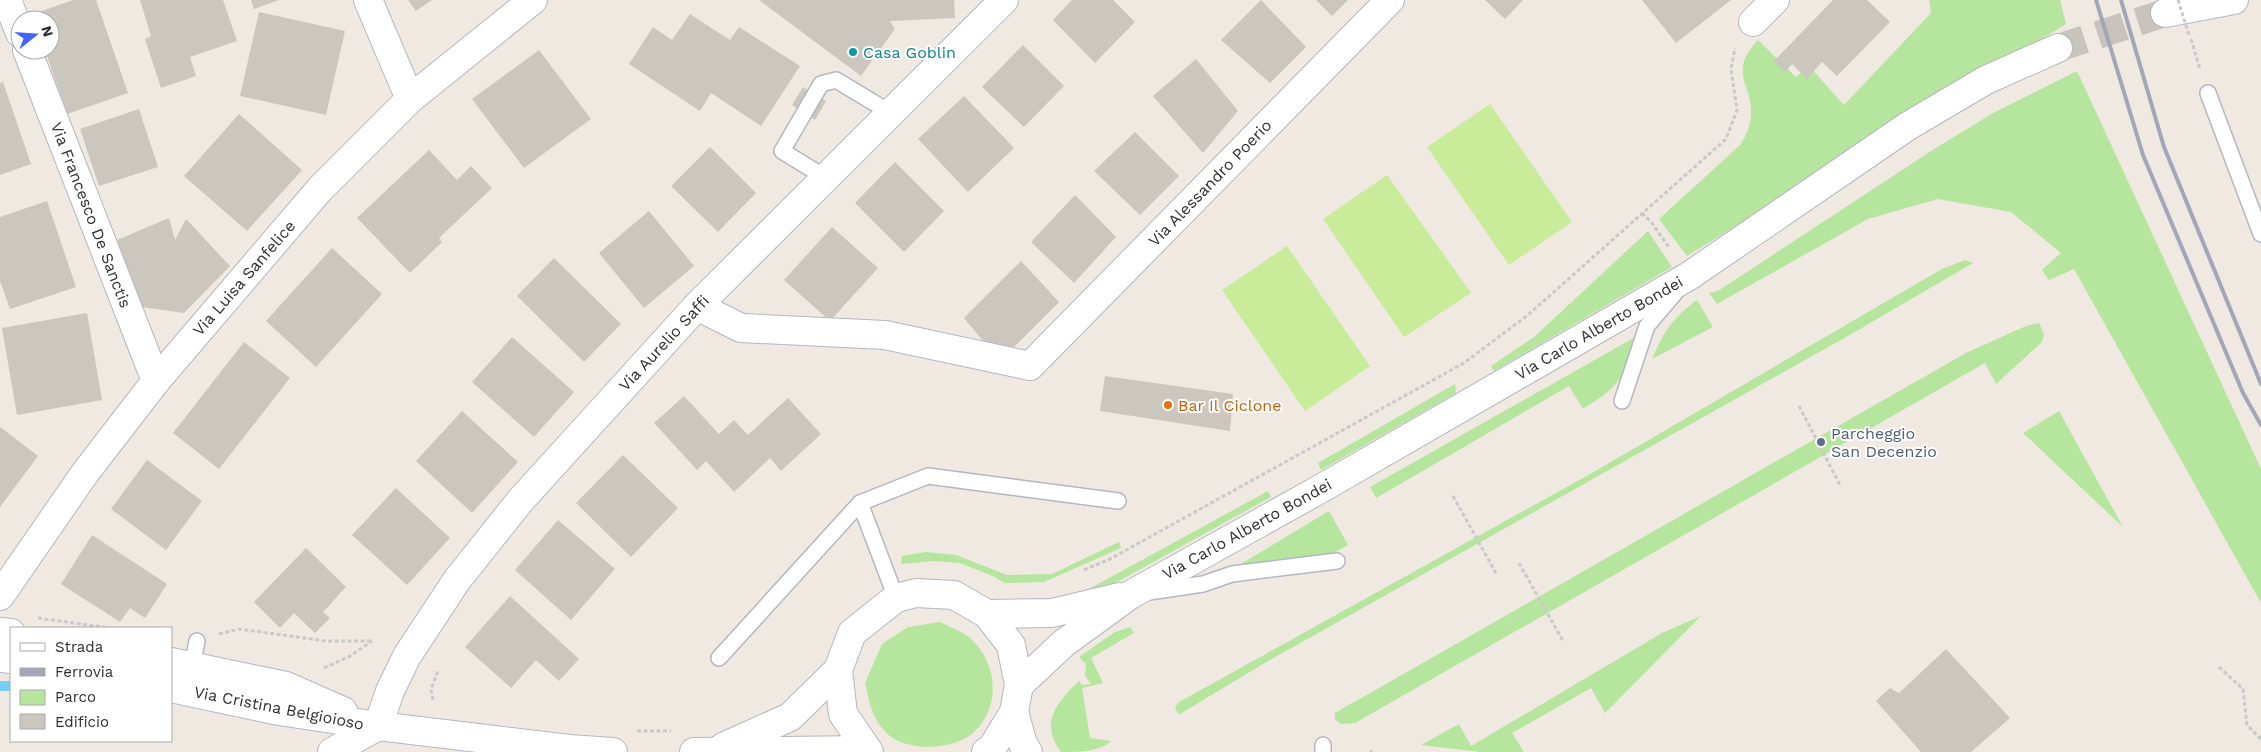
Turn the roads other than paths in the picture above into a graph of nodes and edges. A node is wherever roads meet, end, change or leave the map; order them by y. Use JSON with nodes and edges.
{"nodes":[{"id":1,"x":368,"y":0,"type":"edge"},
{"id":2,"x":534,"y":0,"type":"edge"},
{"id":3,"x":1004,"y":0,"type":"edge"},
{"id":4,"x":1390,"y":0,"type":"edge"},
{"id":5,"x":1775,"y":0,"type":"edge"},
{"id":6,"x":2234,"y":0,"type":"edge"},
{"id":7,"x":2171,"y":6,"type":"tunnel mouth"},
{"id":8,"x":1754,"y":22,"type":"road end"},
{"id":9,"x":2058,"y":48,"type":"tunnel mouth"},
{"id":10,"x":31,"y":60,"type":"edge"},
{"id":11,"x":2208,"y":93,"type":"road end"},
{"id":12,"x":410,"y":100,"type":"junction"},
{"id":13,"x":891,"y":113,"type":"junction"},
{"id":14,"x":826,"y":178,"type":"junction"},
{"id":15,"x":2261,"y":234,"type":"edge"},
{"id":16,"x":1689,"y":276,"type":"junction"},
{"id":17,"x":697,"y":306,"type":"junction"},
{"id":18,"x":156,"y":380,"type":"junction"},
{"id":19,"x":1622,"y":401,"type":"dead end"},
{"id":20,"x":1118,"y":501,"type":"dead end"},
{"id":21,"x":860,"y":503,"type":"junction"},
{"id":22,"x":1337,"y":561,"type":"dead end"},
{"id":23,"x":1130,"y":595,"type":"junction"},
{"id":24,"x":0,"y":596,"type":"edge"},
{"id":25,"x":896,"y":598,"type":"junction"},
{"id":26,"x":987,"y":614,"type":"junction"},
{"id":27,"x":720,"y":658,"type":"dead end"},
{"id":28,"x":184,"y":669,"type":"edge"},
{"id":29,"x":838,"y":670,"type":"junction"},
{"id":30,"x":1019,"y":685,"type":"junction"},
{"id":31,"x":1014,"y":712,"type":"junction"},
{"id":32,"x":378,"y":726,"type":"junction"},
{"id":33,"x":867,"y":751,"type":"edge"},
{"id":34,"x":332,"y":752,"type":"edge"},
{"id":35,"x":614,"y":752,"type":"edge"},
{"id":36,"x":708,"y":752,"type":"edge"},
{"id":37,"x":986,"y":752,"type":"edge"},
{"id":38,"x":1028,"y":752,"type":"edge"}],
"edges":[{"from":1,"to":12,"type":"street"},
{"from":2,"to":12,"type":"street","name":"Via Luisa Sanfelice"},
{"from":3,"to":13,"type":"street","name":"Via Aurelio Saffi"},
{"from":4,"to":17,"type":"street","name":"Via Alessandro Poerio"},
{"from":5,"to":8,"type":"street"},
{"from":6,"to":7,"type":"street"},
{"from":9,"to":16,"type":"street","name":"Via Carlo Alberto Bondei"},
{"from":10,"to":18,"type":"street","name":"Via Francesco De Sanctis"},
{"from":11,"to":15,"type":"lane"},
{"from":12,"to":18,"type":"street","name":"Via Luisa Sanfelice"},
{"from":13,"to":14,"type":"street","name":"Via Aurelio Saffi"},
{"from":13,"to":14,"type":"lane"},
{"from":14,"to":17,"type":"street","name":"Via Aurelio Saffi"},
{"from":16,"to":19,"type":"lane"},
{"from":16,"to":23,"type":"street","name":"Via Carlo Alberto Bondei"},
{"from":17,"to":32,"type":"street","name":"Via Aurelio Saffi"},
{"from":18,"to":24,"type":"street","name":"Via Luisa Sanfelice"},
{"from":20,"to":21,"type":"lane"},
{"from":21,"to":25,"type":"lane"},
{"from":21,"to":27,"type":"lane"},
{"from":22,"to":23,"type":"lane"},
{"from":23,"to":26,"type":"street","name":"Via Carlo Alberto Bondei"},
{"from":23,"to":30,"type":"street","name":"Via Carlo Alberto Bondei"},
{"from":25,"to":26,"type":"street"},
{"from":25,"to":29,"type":"street"},
{"from":26,"to":30,"type":"street"},
{"from":28,"to":32,"type":"street","name":"Via Cristina Belgioioso"},
{"from":29,"to":33,"type":"street"},
{"from":29,"to":36,"type":"street"},
{"from":30,"to":31,"type":"street"},
{"from":31,"to":37,"type":"street"},
{"from":31,"to":38,"type":"street"},
{"from":32,"to":34,"type":"street"},
{"from":32,"to":35,"type":"street","name":"Via Cristina Belgioioso"},
{"from":33,"to":36,"type":"street"}]}
